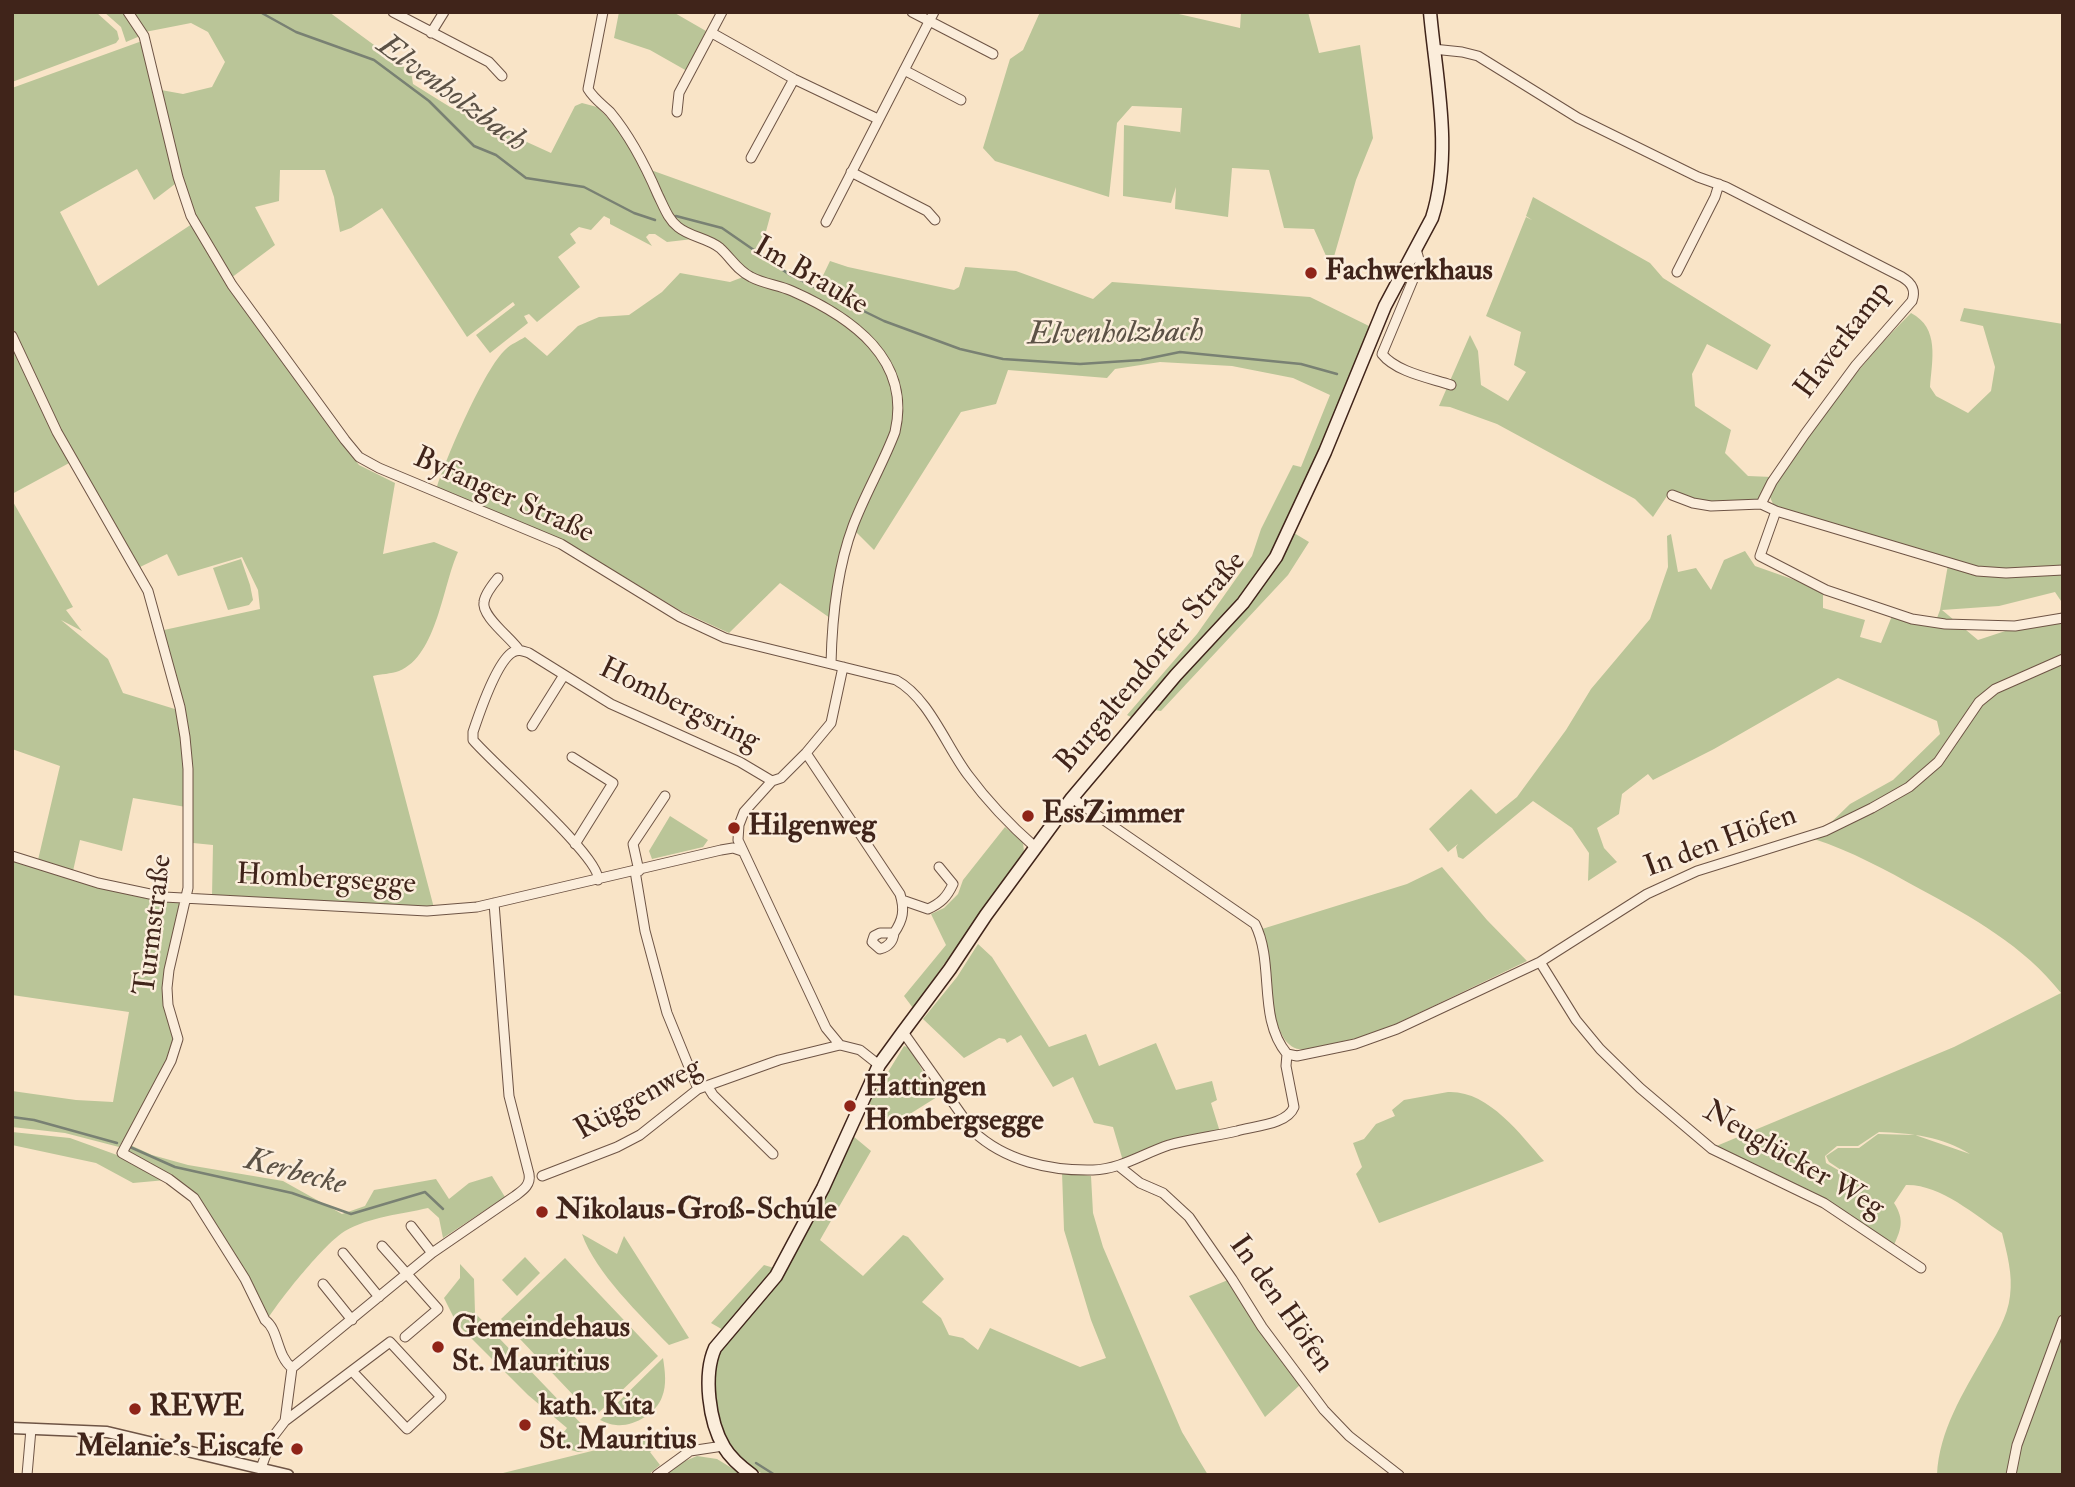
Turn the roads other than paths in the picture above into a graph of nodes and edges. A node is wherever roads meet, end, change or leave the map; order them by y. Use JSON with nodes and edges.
{"nodes":[{"id":1,"x":128,"y":12,"type":"edge"},
{"id":2,"x":393,"y":12,"type":"edge"},
{"id":3,"x":444,"y":12,"type":"edge"},
{"id":4,"x":603,"y":12,"type":"edge"},
{"id":5,"x":722,"y":12,"type":"edge"},
{"id":6,"x":912,"y":12,"type":"edge"},
{"id":7,"x":1430,"y":12,"type":"edge"},
{"id":8,"x":932,"y":17,"type":"edge"},
{"id":9,"x":431,"y":33,"type":"junction"},
{"id":10,"x":712,"y":33,"type":"junction"},
{"id":11,"x":1433,"y":49,"type":"junction"},
{"id":12,"x":993,"y":54,"type":"dead end"},
{"id":13,"x":904,"y":71,"type":"junction"},
{"id":14,"x":502,"y":76,"type":"dead end"},
{"id":15,"x":794,"y":79,"type":"junction"},
{"id":16,"x":961,"y":100,"type":"dead end"},
{"id":17,"x":677,"y":111,"type":"dead end"},
{"id":18,"x":878,"y":119,"type":"junction"},
{"id":19,"x":751,"y":158,"type":"dead end"},
{"id":20,"x":851,"y":172,"type":"junction"},
{"id":21,"x":1719,"y":184,"type":"junction"},
{"id":22,"x":935,"y":220,"type":"dead end"},
{"id":23,"x":826,"y":222,"type":"dead end"},
{"id":24,"x":1416,"y":249,"type":"junction"},
{"id":25,"x":1677,"y":272,"type":"dead end"},
{"id":26,"x":12,"y":336,"type":"edge"},
{"id":27,"x":1451,"y":385,"type":"dead end"},
{"id":28,"x":1672,"y":495,"type":"dead end"},
{"id":29,"x":1761,"y":504,"type":"junction"},
{"id":30,"x":1776,"y":512,"type":"junction"},
{"id":31,"x":2063,"y":570,"type":"edge"},
{"id":32,"x":498,"y":578,"type":"dead end"},
{"id":33,"x":2063,"y":618,"type":"edge"},
{"id":34,"x":519,"y":650,"type":"junction"},
{"id":35,"x":2063,"y":659,"type":"edge"},
{"id":36,"x":831,"y":664,"type":"junction"},
{"id":37,"x":843,"y":667,"type":"junction"},
{"id":38,"x":564,"y":675,"type":"junction"},
{"id":39,"x":532,"y":726,"type":"dead end"},
{"id":40,"x":806,"y":753,"type":"junction"},
{"id":41,"x":572,"y":757,"type":"dead end"},
{"id":42,"x":772,"y":781,"type":"junction"},
{"id":43,"x":665,"y":796,"type":"dead end"},
{"id":44,"x":1072,"y":799,"type":"junction"},
{"id":45,"x":575,"y":844,"type":"junction"},
{"id":46,"x":1035,"y":847,"type":"junction"},
{"id":47,"x":742,"y":851,"type":"junction"},
{"id":48,"x":12,"y":856,"type":"edge"},
{"id":49,"x":939,"y":867,"type":"dead end"},
{"id":50,"x":637,"y":871,"type":"junction"},
{"id":51,"x":598,"y":880,"type":"junction"},
{"id":52,"x":186,"y":899,"type":"junction"},
{"id":53,"x":902,"y":900,"type":"junction"},
{"id":54,"x":494,"y":903,"type":"junction"},
{"id":55,"x":894,"y":933,"type":"dead end"},
{"id":56,"x":1540,"y":962,"type":"junction"},
{"id":57,"x":903,"y":1032,"type":"junction"},
{"id":58,"x":840,"y":1045,"type":"junction"},
{"id":59,"x":1287,"y":1054,"type":"junction"},
{"id":60,"x":879,"y":1065,"type":"junction"},
{"id":61,"x":703,"y":1088,"type":"junction"},
{"id":62,"x":773,"y":1154,"type":"dead end"},
{"id":63,"x":1120,"y":1167,"type":"junction"},
{"id":64,"x":542,"y":1176,"type":"dead end"},
{"id":65,"x":411,"y":1226,"type":"dead end"},
{"id":66,"x":382,"y":1246,"type":"dead end"},
{"id":67,"x":432,"y":1253,"type":"junction"},
{"id":68,"x":343,"y":1254,"type":"dead end"},
{"id":69,"x":1921,"y":1268,"type":"dead end"},
{"id":70,"x":406,"y":1274,"type":"junction"},
{"id":71,"x":323,"y":1284,"type":"dead end"},
{"id":72,"x":379,"y":1297,"type":"junction"},
{"id":73,"x":352,"y":1320,"type":"junction"},
{"id":74,"x":2063,"y":1320,"type":"edge"},
{"id":75,"x":405,"y":1337,"type":"dead end"},
{"id":76,"x":292,"y":1368,"type":"junction"},
{"id":77,"x":352,"y":1371,"type":"junction"},
{"id":78,"x":285,"y":1421,"type":"junction"},
{"id":79,"x":12,"y":1428,"type":"edge"},
{"id":80,"x":31,"y":1429,"type":"junction"},
{"id":81,"x":723,"y":1446,"type":"junction"},
{"id":82,"x":261,"y":1468,"type":"junction"},
{"id":83,"x":27,"y":1475,"type":"edge"},
{"id":84,"x":288,"y":1475,"type":"edge"},
{"id":85,"x":657,"y":1475,"type":"edge"},
{"id":86,"x":752,"y":1475,"type":"edge"},
{"id":87,"x":1399,"y":1475,"type":"edge"},
{"id":88,"x":2011,"y":1475,"type":"edge"}],
"edges":[{"from":1,"to":36,"type":"street","name":"Byfanger Straße"},
{"from":2,"to":9,"type":"street"},
{"from":3,"to":9,"type":"street"},
{"from":4,"to":36,"type":"street","name":"Im Brauke"},
{"from":5,"to":10,"type":"street"},
{"from":6,"to":8,"type":"street"},
{"from":7,"to":11,"type":"main road","name":"Burgaltendorfer Straße"},
{"from":8,"to":12,"type":"street"},
{"from":8,"to":13,"type":"street"},
{"from":9,"to":14,"type":"street"},
{"from":10,"to":15,"type":"street"},
{"from":10,"to":17,"type":"street"},
{"from":11,"to":21,"type":"street","name":"Haverkamp"},
{"from":11,"to":24,"type":"main road","name":"Burgaltendorfer Straße"},
{"from":13,"to":16,"type":"street"},
{"from":13,"to":18,"type":"street"},
{"from":15,"to":18,"type":"street"},
{"from":15,"to":19,"type":"street"},
{"from":18,"to":20,"type":"street"},
{"from":20,"to":22,"type":"street"},
{"from":20,"to":23,"type":"street"},
{"from":21,"to":25,"type":"street"},
{"from":21,"to":29,"type":"street","name":"Haverkamp"},
{"from":24,"to":27,"type":"street"},
{"from":24,"to":44,"type":"main road","name":"Burgaltendorfer Straße"},
{"from":26,"to":52,"type":"street","name":"Turmstraße"},
{"from":28,"to":29,"type":"street"},
{"from":29,"to":30,"type":"street"},
{"from":30,"to":31,"type":"street"},
{"from":30,"to":33,"type":"street"},
{"from":32,"to":34,"type":"street","name":"Hombergsring"},
{"from":34,"to":38,"type":"street","name":"Hombergsring"},
{"from":34,"to":45,"type":"street"},
{"from":35,"to":56,"type":"street","name":"In den Höfen"},
{"from":36,"to":37,"type":"street","name":"Byfanger Straße"},
{"from":37,"to":40,"type":"street"},
{"from":37,"to":46,"type":"street","name":"Byfanger Straße"},
{"from":38,"to":39,"type":"street","name":"Hombergsring"},
{"from":38,"to":42,"type":"street","name":"Hombergsring"},
{"from":40,"to":42,"type":"street"},
{"from":40,"to":53,"type":"street"},
{"from":41,"to":45,"type":"street"},
{"from":42,"to":47,"type":"street"},
{"from":43,"to":50,"type":"street"},
{"from":44,"to":46,"type":"main road","name":"Burgaltendorfer Straße"},
{"from":44,"to":59,"type":"street"},
{"from":45,"to":51,"type":"street"},
{"from":46,"to":57,"type":"main road","name":"Burgaltendorfer Straße"},
{"from":47,"to":50,"type":"street","name":"Hombergsegge"},
{"from":47,"to":58,"type":"street"},
{"from":48,"to":52,"type":"street","name":"Hombergsegge"},
{"from":49,"to":53,"type":"street"},
{"from":50,"to":51,"type":"street","name":"Hombergsegge"},
{"from":50,"to":61,"type":"street"},
{"from":51,"to":54,"type":"street","name":"Hombergsegge"},
{"from":52,"to":54,"type":"street","name":"Hombergsegge"},
{"from":52,"to":76,"type":"street","name":"Turmstraße"},
{"from":53,"to":55,"type":"street"},
{"from":54,"to":67,"type":"street"},
{"from":56,"to":59,"type":"street","name":"In den Höfen"},
{"from":56,"to":69,"type":"street","name":"Neuglücker Weg"},
{"from":57,"to":60,"type":"main road","name":"Burgaltendorfer Straße"},
{"from":57,"to":63,"type":"street"},
{"from":58,"to":60,"type":"street"},
{"from":58,"to":61,"type":"street","name":"Rüggenweg"},
{"from":59,"to":63,"type":"street"},
{"from":60,"to":81,"type":"main road","name":"Burgaltendorfer Straße"},
{"from":61,"to":62,"type":"street"},
{"from":61,"to":64,"type":"street","name":"Rüggenweg"},
{"from":63,"to":87,"type":"street","name":"In den Höfen"},
{"from":65,"to":67,"type":"street"},
{"from":66,"to":70,"type":"street"},
{"from":67,"to":70,"type":"street"},
{"from":68,"to":72,"type":"street"},
{"from":70,"to":72,"type":"street"},
{"from":70,"to":75,"type":"street"},
{"from":71,"to":73,"type":"street"},
{"from":72,"to":73,"type":"street"},
{"from":73,"to":76,"type":"street"},
{"from":74,"to":88,"type":"street"},
{"from":76,"to":78,"type":"street"},
{"from":77,"to":77,"type":"street"},
{"from":77,"to":78,"type":"street"},
{"from":78,"to":82,"type":"street"},
{"from":79,"to":80,"type":"street"},
{"from":80,"to":82,"type":"street"},
{"from":80,"to":83,"type":"street"},
{"from":81,"to":85,"type":"street"},
{"from":81,"to":86,"type":"main road","name":"Burgaltendorfer Straße"},
{"from":82,"to":84,"type":"street"}]}
